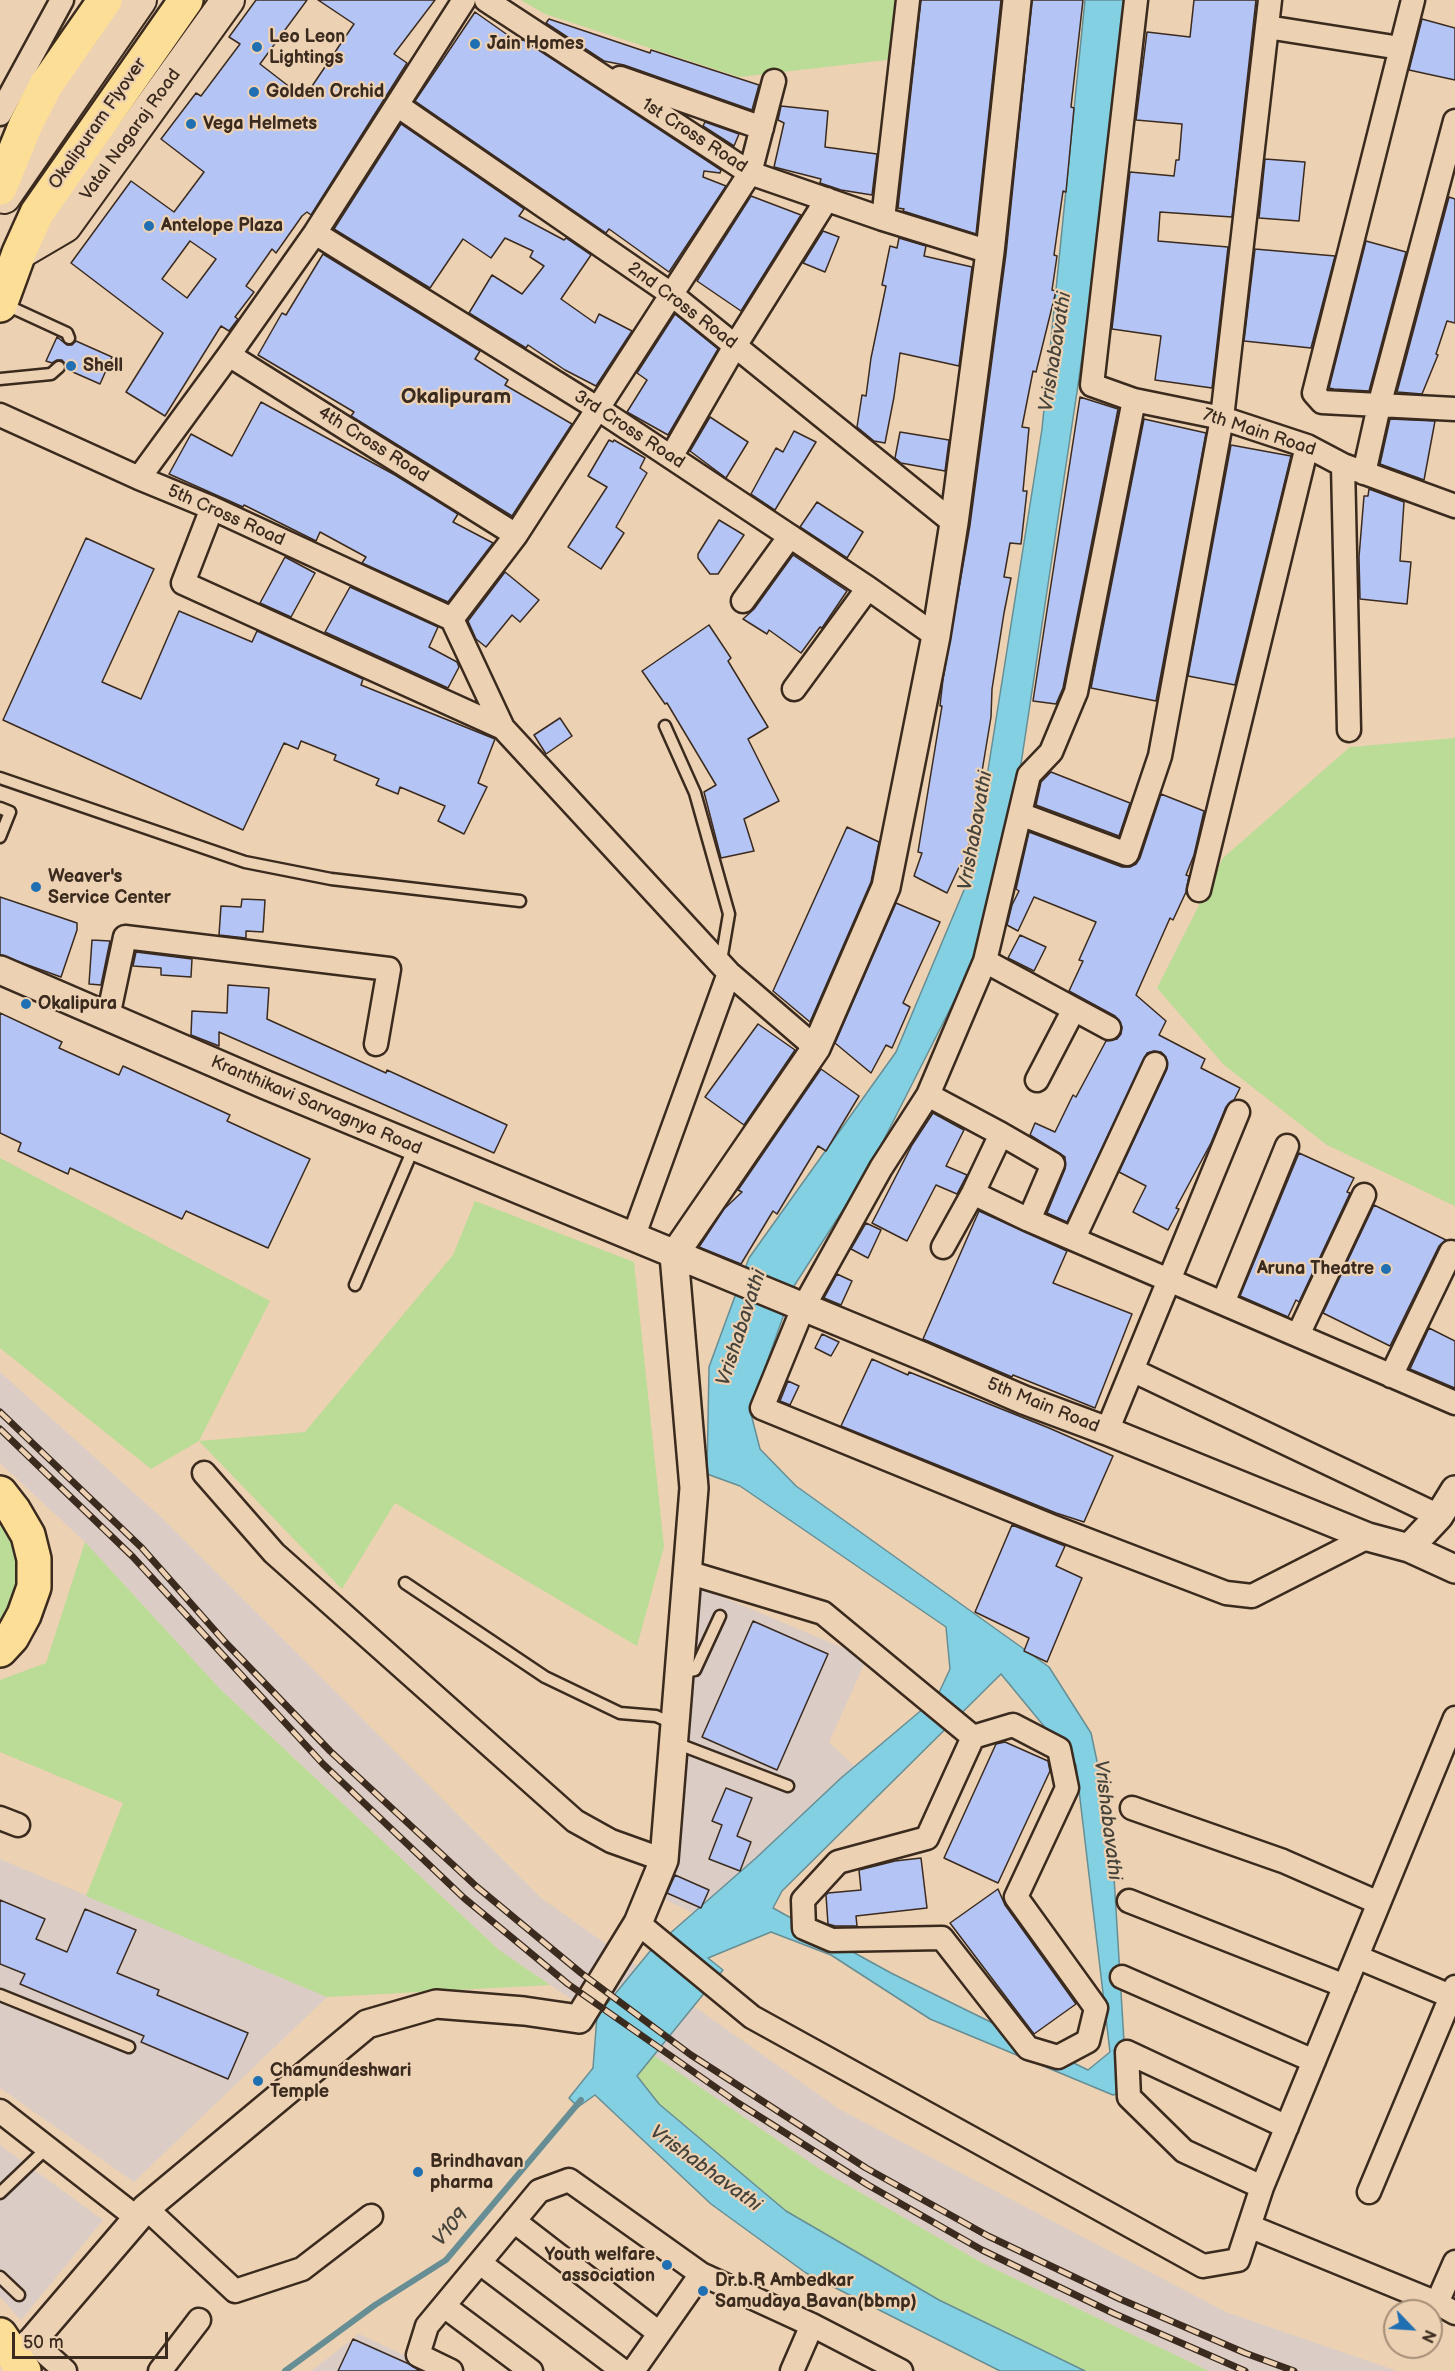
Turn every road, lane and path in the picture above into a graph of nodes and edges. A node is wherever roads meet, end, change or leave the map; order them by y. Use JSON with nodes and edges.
{"nodes":[{"id":1,"x":62,"y":0,"type":"edge"},
{"id":2,"x":105,"y":0,"type":"edge"},
{"id":3,"x":140,"y":0,"type":"edge"},
{"id":4,"x":186,"y":0,"type":"edge"},
{"id":5,"x":228,"y":0,"type":"edge"},
{"id":6,"x":464,"y":0,"type":"edge"},
{"id":7,"x":486,"y":0,"type":"edge"},
{"id":8,"x":908,"y":0,"type":"edge"},
{"id":9,"x":1017,"y":0,"type":"edge"},
{"id":10,"x":1136,"y":0,"type":"edge"},
{"id":11,"x":1270,"y":0,"type":"edge"},
{"id":12,"x":1413,"y":0,"type":"edge"},
{"id":13,"x":1267,"y":27,"type":"junction"},
{"id":14,"x":1400,"y":48,"type":"junction"},
{"id":15,"x":587,"y":66,"type":"junction"},
{"id":16,"x":774,"y":81,"type":"dead end"},
{"id":17,"x":397,"y":105,"type":"junction"},
{"id":18,"x":0,"y":114,"type":"edge"},
{"id":19,"x":1455,"y":121,"type":"edge"},
{"id":20,"x":762,"y":128,"type":"junction"},
{"id":21,"x":750,"y":173,"type":"junction"},
{"id":22,"x":0,"y":188,"type":"edge"},
{"id":23,"x":827,"y":200,"type":"junction"},
{"id":24,"x":0,"y":202,"type":"edge"},
{"id":25,"x":884,"y":219,"type":"junction"},
{"id":26,"x":315,"y":233,"type":"junction"},
{"id":27,"x":990,"y":252,"type":"junction"},
{"id":28,"x":18,"y":253,"type":"junction"},
{"id":29,"x":671,"y":294,"type":"junction"},
{"id":30,"x":0,"y":304,"type":"edge"},
{"id":31,"x":69,"y":338,"type":"dead end"},
{"id":32,"x":735,"y":346,"type":"junction"},
{"id":33,"x":229,"y":355,"type":"junction"},
{"id":34,"x":59,"y":367,"type":"dead end"},
{"id":35,"x":0,"y":379,"type":"edge"},
{"id":36,"x":1134,"y":400,"type":"junction"},
{"id":37,"x":1379,"y":406,"type":"junction"},
{"id":38,"x":597,"y":408,"type":"junction"},
{"id":39,"x":1455,"y":409,"type":"edge"},
{"id":40,"x":0,"y":415,"type":"edge"},
{"id":41,"x":1222,"y":418,"type":"junction"},
{"id":42,"x":1307,"y":446,"type":"junction"},
{"id":43,"x":671,"y":457,"type":"junction"},
{"id":44,"x":1343,"y":465,"type":"junction"},
{"id":45,"x":1364,"y":473,"type":"junction"},
{"id":46,"x":139,"y":478,"type":"junction"},
{"id":47,"x":1455,"y":506,"type":"edge"},
{"id":48,"x":212,"y":508,"type":"junction"},
{"id":49,"x":954,"y":523,"type":"junction"},
{"id":50,"x":516,"y":535,"type":"junction"},
{"id":51,"x":790,"y":536,"type":"junction"},
{"id":52,"x":868,"y":588,"type":"junction"},
{"id":53,"x":743,"y":601,"type":"dead end"},
{"id":54,"x":452,"y":619,"type":"junction"},
{"id":55,"x":936,"y":636,"type":"junction"},
{"id":56,"x":794,"y":689,"type":"dead end"},
{"id":57,"x":665,"y":726,"type":"dead end"},
{"id":58,"x":503,"y":728,"type":"junction"},
{"id":59,"x":1349,"y":730,"type":"dead end"},
{"id":60,"x":0,"y":778,"type":"edge"},
{"id":61,"x":0,"y":807,"type":"edge"},
{"id":62,"x":1020,"y":814,"type":"junction"},
{"id":63,"x":0,"y":837,"type":"edge"},
{"id":64,"x":1199,"y":890,"type":"dead end"},
{"id":65,"x":520,"y":901,"type":"dead end"},
{"id":66,"x":985,"y":961,"type":"junction"},
{"id":67,"x":723,"y":967,"type":"junction"},
{"id":68,"x":0,"y":970,"type":"edge"},
{"id":69,"x":1074,"y":1009,"type":"junction"},
{"id":70,"x":108,"y":1017,"type":"junction"},
{"id":71,"x":1109,"y":1028,"type":"dead end"},
{"id":72,"x":376,"y":1044,"type":"dead end"},
{"id":73,"x":816,"y":1048,"type":"junction"},
{"id":74,"x":1155,"y":1064,"type":"dead end"},
{"id":75,"x":1037,"y":1080,"type":"dead end"},
{"id":76,"x":928,"y":1095,"type":"junction"},
{"id":77,"x":1239,"y":1112,"type":"dead end"},
{"id":78,"x":1001,"y":1134,"type":"junction"},
{"id":79,"x":1287,"y":1146,"type":"dead end"},
{"id":80,"x":414,"y":1147,"type":"junction"},
{"id":81,"x":973,"y":1193,"type":"junction"},
{"id":82,"x":1364,"y":1195,"type":"dead end"},
{"id":83,"x":1029,"y":1220,"type":"junction"},
{"id":84,"x":633,"y":1238,"type":"junction"},
{"id":85,"x":1074,"y":1238,"type":"junction"},
{"id":86,"x":943,"y":1246,"type":"dead end"},
{"id":87,"x":1450,"y":1252,"type":"dead end"},
{"id":88,"x":674,"y":1255,"type":"junction"},
{"id":89,"x":1169,"y":1280,"type":"junction"},
{"id":90,"x":355,"y":1285,"type":"dead end"},
{"id":91,"x":1223,"y":1303,"type":"junction"},
{"id":92,"x":803,"y":1308,"type":"junction"},
{"id":93,"x":1298,"y":1335,"type":"junction"},
{"id":94,"x":1132,"y":1370,"type":"junction"},
{"id":95,"x":1391,"y":1376,"type":"junction"},
{"id":96,"x":1455,"y":1403,"type":"edge"},
{"id":97,"x":1107,"y":1431,"type":"junction"},
{"id":98,"x":204,"y":1473,"type":"dead end"},
{"id":99,"x":1455,"y":1490,"type":"edge"},
{"id":100,"x":0,"y":1493,"type":"edge"},
{"id":101,"x":1439,"y":1516,"type":"junction"},
{"id":102,"x":1368,"y":1537,"type":"junction"},
{"id":103,"x":1409,"y":1548,"type":"junction"},
{"id":104,"x":1455,"y":1569,"type":"edge"},
{"id":105,"x":687,"y":1572,"type":"junction"},
{"id":106,"x":405,"y":1583,"type":"dead end"},
{"id":107,"x":720,"y":1616,"type":"dead end"},
{"id":108,"x":0,"y":1650,"type":"edge"},
{"id":109,"x":679,"y":1673,"type":"junction"},
{"id":110,"x":1455,"y":1718,"type":"edge"},
{"id":111,"x":674,"y":1733,"type":"junction"},
{"id":112,"x":973,"y":1737,"type":"junction"},
{"id":113,"x":1449,"y":1750,"type":"edge"},
{"id":114,"x":788,"y":1786,"type":"dead end"},
{"id":115,"x":1131,"y":1808,"type":"dead end"},
{"id":116,"x":664,"y":1860,"type":"junction"},
{"id":117,"x":1129,"y":1901,"type":"dead end"},
{"id":118,"x":1379,"y":1903,"type":"junction"},
{"id":119,"x":638,"y":1923,"type":"junction"},
{"id":120,"x":1357,"y":1957,"type":"junction"},
{"id":121,"x":1122,"y":1977,"type":"dead end"},
{"id":122,"x":1345,"y":1986,"type":"junction"},
{"id":123,"x":1454,"y":1994,"type":"edge"},
{"id":124,"x":0,"y":1995,"type":"edge"},
{"id":125,"x":129,"y":2048,"type":"dead end"},
{"id":126,"x":1314,"y":2061,"type":"junction"},
{"id":127,"x":0,"y":2111,"type":"edge"},
{"id":128,"x":1287,"y":2127,"type":"junction"},
{"id":129,"x":47,"y":2148,"type":"junction"},
{"id":130,"x":1262,"y":2187,"type":"junction"},
{"id":131,"x":1369,"y":2192,"type":"dead end"},
{"id":132,"x":0,"y":2193,"type":"edge"},
{"id":133,"x":142,"y":2213,"type":"junction"},
{"id":134,"x":371,"y":2216,"type":"dead end"},
{"id":135,"x":514,"y":2221,"type":"junction"},
{"id":136,"x":1249,"y":2226,"type":"junction"},
{"id":137,"x":1455,"y":2262,"type":"edge"},
{"id":138,"x":480,"y":2263,"type":"junction"},
{"id":139,"x":701,"y":2274,"type":"junction"},
{"id":140,"x":0,"y":2277,"type":"edge"},
{"id":141,"x":19,"y":2295,"type":"dead end"},
{"id":142,"x":444,"y":2306,"type":"junction"},
{"id":143,"x":1446,"y":2308,"type":"edge"},
{"id":144,"x":199,"y":2320,"type":"dead end"},
{"id":145,"x":813,"y":2325,"type":"junction"},
{"id":146,"x":659,"y":2333,"type":"junction"},
{"id":147,"x":14,"y":2354,"type":"edge"},
{"id":148,"x":64,"y":2371,"type":"edge"},
{"id":149,"x":160,"y":2371,"type":"edge"},
{"id":150,"x":451,"y":2371,"type":"edge"},
{"id":151,"x":531,"y":2371,"type":"edge"},
{"id":152,"x":624,"y":2371,"type":"edge"},
{"id":153,"x":633,"y":2371,"type":"edge"},
{"id":154,"x":792,"y":2371,"type":"edge"},
{"id":155,"x":901,"y":2371,"type":"edge"}],
"edges":[{"from":1,"to":18,"type":"street"},
{"from":2,"to":22,"type":"main road"},
{"from":3,"to":24,"type":"main road"},
{"from":4,"to":28,"type":"main road","name":"Okalipuram Flyover"},
{"from":5,"to":28,"type":"main road","name":"Vatal Nagaraj Road"},
{"from":6,"to":17,"type":"street"},
{"from":7,"to":15,"type":"street","name":"1st Cross Road"},
{"from":8,"to":25,"type":"street"},
{"from":9,"to":27,"type":"street"},
{"from":10,"to":36,"type":"street","name":"7th Main Road"},
{"from":11,"to":13,"type":"street"},
{"from":12,"to":14,"type":"street"},
{"from":13,"to":14,"type":"street"},
{"from":13,"to":41,"type":"street"},
{"from":14,"to":37,"type":"street"},
{"from":15,"to":20,"type":"street"},
{"from":15,"to":21,"type":"street","name":"1st Cross Road"},
{"from":16,"to":20,"type":"street"},
{"from":17,"to":26,"type":"street"},
{"from":17,"to":29,"type":"street","name":"2nd Cross Road"},
{"from":19,"to":37,"type":"street"},
{"from":20,"to":21,"type":"street"},
{"from":21,"to":23,"type":"street","name":"1st Cross Road"},
{"from":21,"to":29,"type":"street"},
{"from":23,"to":25,"type":"street","name":"1st Cross Road"},
{"from":23,"to":32,"type":"street"},
{"from":25,"to":27,"type":"street","name":"1st Cross Road"},
{"from":26,"to":33,"type":"street"},
{"from":26,"to":38,"type":"street","name":"3rd Cross Road"},
{"from":27,"to":49,"type":"street"},
{"from":28,"to":30,"type":"main road","name":"Okalipuram Flyover"},
{"from":29,"to":32,"type":"street","name":"2nd Cross Road"},
{"from":29,"to":38,"type":"street"},
{"from":30,"to":31,"type":"lane"},
{"from":32,"to":43,"type":"street"},
{"from":32,"to":49,"type":"street","name":"2nd Cross Road"},
{"from":33,"to":46,"type":"street"},
{"from":33,"to":50,"type":"street","name":"4th Cross Road"},
{"from":34,"to":35,"type":"lane"},
{"from":36,"to":41,"type":"street","name":"7th Main Road"},
{"from":36,"to":62,"type":"street"},
{"from":37,"to":39,"type":"street"},
{"from":37,"to":45,"type":"street"},
{"from":38,"to":43,"type":"street","name":"3rd Cross Road"},
{"from":38,"to":50,"type":"street"},
{"from":40,"to":46,"type":"street","name":"5th Cross Road"},
{"from":41,"to":42,"type":"street","name":"7th Main Road"},
{"from":41,"to":62,"type":"street"},
{"from":42,"to":44,"type":"street","name":"7th Main Road"},
{"from":42,"to":64,"type":"street"},
{"from":43,"to":51,"type":"street","name":"3rd Cross Road"},
{"from":44,"to":45,"type":"street","name":"7th Main Road"},
{"from":44,"to":59,"type":"street"},
{"from":45,"to":47,"type":"street","name":"7th Main Road"},
{"from":46,"to":48,"type":"street","name":"5th Cross Road"},
{"from":48,"to":54,"type":"street","name":"5th Cross Road"},
{"from":48,"to":58,"type":"street"},
{"from":49,"to":55,"type":"street"},
{"from":50,"to":54,"type":"street"},
{"from":51,"to":52,"type":"street","name":"3rd Cross Road"},
{"from":51,"to":53,"type":"street"},
{"from":52,"to":55,"type":"street","name":"3rd Cross Road"},
{"from":52,"to":56,"type":"street"},
{"from":54,"to":58,"type":"street"},
{"from":55,"to":73,"type":"street"},
{"from":57,"to":67,"type":"lane"},
{"from":58,"to":67,"type":"street"},
{"from":60,"to":65,"type":"lane"},
{"from":61,"to":63,"type":"lane"},
{"from":62,"to":66,"type":"street"},
{"from":66,"to":69,"type":"street"},
{"from":66,"to":76,"type":"street"},
{"from":67,"to":73,"type":"street"},
{"from":67,"to":84,"type":"street"},
{"from":68,"to":70,"type":"street","name":"Kranthikavi Sarvagnya Road"},
{"from":69,"to":71,"type":"street"},
{"from":69,"to":75,"type":"street"},
{"from":70,"to":72,"type":"street"},
{"from":70,"to":80,"type":"street","name":"Kranthikavi Sarvagnya Road"},
{"from":73,"to":88,"type":"street"},
{"from":74,"to":85,"type":"street"},
{"from":76,"to":78,"type":"street"},
{"from":76,"to":92,"type":"street"},
{"from":77,"to":89,"type":"street"},
{"from":78,"to":81,"type":"street"},
{"from":78,"to":83,"type":"street"},
{"from":79,"to":91,"type":"street"},
{"from":80,"to":84,"type":"street","name":"Kranthikavi Sarvagnya Road"},
{"from":80,"to":90,"type":"lane"},
{"from":81,"to":83,"type":"street"},
{"from":81,"to":86,"type":"street"},
{"from":82,"to":93,"type":"street"},
{"from":83,"to":85,"type":"street"},
{"from":84,"to":88,"type":"street","name":"5th Main Road"},
{"from":85,"to":89,"type":"street"},
{"from":87,"to":95,"type":"street"},
{"from":88,"to":92,"type":"street","name":"5th Main Road"},
{"from":88,"to":105,"type":"street"},
{"from":89,"to":91,"type":"street"},
{"from":89,"to":94,"type":"street"},
{"from":91,"to":93,"type":"street"},
{"from":92,"to":97,"type":"street","name":"5th Main Road"},
{"from":92,"to":102,"type":"street"},
{"from":93,"to":95,"type":"street"},
{"from":94,"to":97,"type":"street"},
{"from":94,"to":101,"type":"street"},
{"from":95,"to":96,"type":"street"},
{"from":97,"to":102,"type":"street","name":"5th Main Road"},
{"from":98,"to":116,"type":"street"},
{"from":99,"to":101,"type":"street"},
{"from":100,"to":108,"type":"main road"},
{"from":101,"to":103,"type":"street"},
{"from":102,"to":103,"type":"street","name":"5th Main Road"},
{"from":103,"to":104,"type":"street","name":"5th Main Road"},
{"from":105,"to":109,"type":"street"},
{"from":105,"to":112,"type":"street"},
{"from":106,"to":111,"type":"lane"},
{"from":107,"to":109,"type":"lane"},
{"from":109,"to":111,"type":"street"},
{"from":110,"to":113,"type":"street"},
{"from":111,"to":114,"type":"lane"},
{"from":111,"to":116,"type":"street"},
{"from":112,"to":112,"type":"street"},
{"from":113,"to":118,"type":"street"},
{"from":115,"to":118,"type":"street"},
{"from":116,"to":119,"type":"street"},
{"from":117,"to":122,"type":"street"},
{"from":118,"to":120,"type":"street"},
{"from":119,"to":133,"type":"street"},
{"from":119,"to":136,"type":"street"},
{"from":120,"to":122,"type":"street"},
{"from":120,"to":123,"type":"street"},
{"from":121,"to":126,"type":"street"},
{"from":122,"to":126,"type":"street"},
{"from":123,"to":131,"type":"street"},
{"from":124,"to":125,"type":"lane"},
{"from":126,"to":128,"type":"street"},
{"from":127,"to":129,"type":"street"},
{"from":128,"to":130,"type":"street"},
{"from":128,"to":130,"type":"street"},
{"from":129,"to":132,"type":"lane"},
{"from":129,"to":133,"type":"street"},
{"from":130,"to":136,"type":"street"},
{"from":133,"to":134,"type":"street"},
{"from":133,"to":147,"type":"street"},
{"from":135,"to":138,"type":"street"},
{"from":135,"to":139,"type":"street"},
{"from":135,"to":146,"type":"street"},
{"from":136,"to":143,"type":"street"},
{"from":137,"to":143,"type":"street"},
{"from":138,"to":142,"type":"street"},
{"from":138,"to":152,"type":"street"},
{"from":139,"to":145,"type":"street"},
{"from":139,"to":146,"type":"street"},
{"from":140,"to":141,"type":"lane"},
{"from":142,"to":150,"type":"street"},
{"from":142,"to":151,"type":"street"},
{"from":144,"to":149,"type":"street"},
{"from":145,"to":154,"type":"street"},
{"from":145,"to":155,"type":"street"},
{"from":146,"to":153,"type":"street"},
{"from":147,"to":148,"type":"street"}]}
